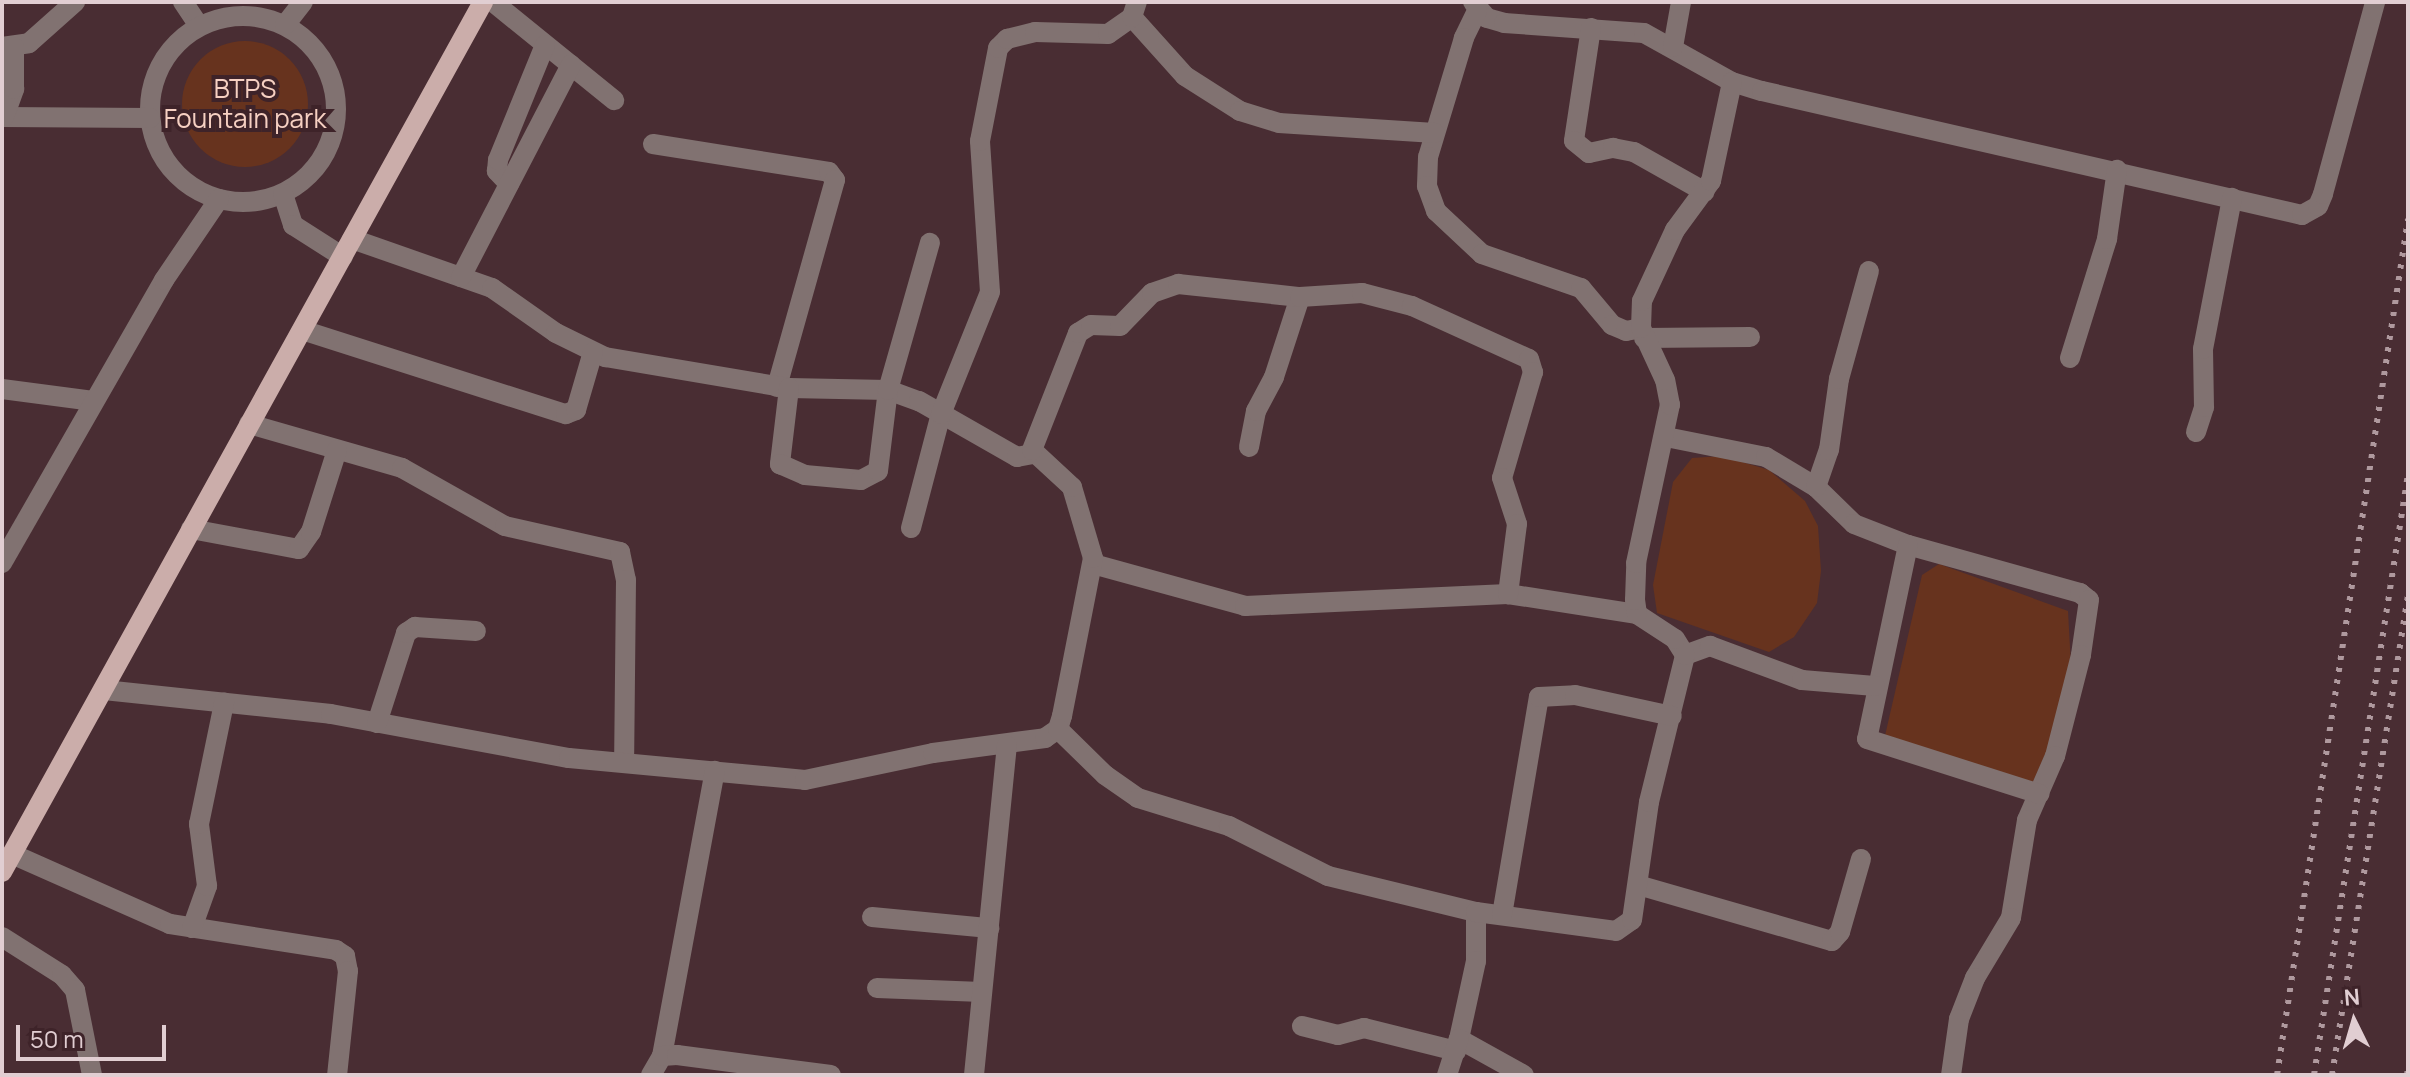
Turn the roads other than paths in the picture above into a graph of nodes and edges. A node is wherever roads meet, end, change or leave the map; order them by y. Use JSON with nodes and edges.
{"nodes":[{"id":1,"x":75,"y":2,"type":"edge"},
{"id":2,"x":183,"y":2,"type":"edge"},
{"id":3,"x":303,"y":2,"type":"edge"},
{"id":4,"x":483,"y":2,"type":"edge"},
{"id":5,"x":493,"y":2,"type":"edge"},
{"id":6,"x":1681,"y":2,"type":"edge"},
{"id":7,"x":2375,"y":2,"type":"edge"},
{"id":8,"x":1475,"y":7,"type":"edge"},
{"id":9,"x":1135,"y":10,"type":"edge"},
{"id":10,"x":285,"y":25,"type":"junction"},
{"id":11,"x":199,"y":26,"type":"junction"},
{"id":12,"x":1591,"y":28,"type":"junction"},
{"id":13,"x":545,"y":45,"type":"junction"},
{"id":14,"x":8,"y":47,"type":"edge"},
{"id":15,"x":1673,"y":47,"type":"junction"},
{"id":16,"x":571,"y":65,"type":"junction"},
{"id":17,"x":1732,"y":82,"type":"junction"},
{"id":18,"x":614,"y":100,"type":"dead end"},
{"id":19,"x":3,"y":117,"type":"edge"},
{"id":20,"x":150,"y":118,"type":"junction"},
{"id":21,"x":1435,"y":133,"type":"junction"},
{"id":22,"x":653,"y":144,"type":"dead end"},
{"id":23,"x":2117,"y":170,"type":"junction"},
{"id":24,"x":509,"y":184,"type":"junction"},
{"id":25,"x":1705,"y":192,"type":"junction"},
{"id":26,"x":283,"y":194,"type":"junction"},
{"id":27,"x":2232,"y":198,"type":"junction"},
{"id":28,"x":219,"y":199,"type":"junction"},
{"id":29,"x":930,"y":243,"type":"dead end"},
{"id":30,"x":347,"y":248,"type":"junction"},
{"id":31,"x":1869,"y":271,"type":"dead end"},
{"id":32,"x":461,"y":277,"type":"junction"},
{"id":33,"x":1300,"y":297,"type":"junction"},
{"id":34,"x":302,"y":330,"type":"junction"},
{"id":35,"x":1642,"y":333,"type":"junction"},
{"id":36,"x":1750,"y":337,"type":"dead end"},
{"id":37,"x":593,"y":352,"type":"junction"},
{"id":38,"x":2070,"y":358,"type":"dead end"},
{"id":39,"x":783,"y":388,"type":"junction"},
{"id":40,"x":2,"y":389,"type":"edge"},
{"id":41,"x":888,"y":390,"type":"junction"},
{"id":42,"x":93,"y":401,"type":"junction"},
{"id":43,"x":941,"y":414,"type":"junction"},
{"id":44,"x":249,"y":424,"type":"junction"},
{"id":45,"x":2196,"y":432,"type":"dead end"},
{"id":46,"x":1666,"y":437,"type":"junction"},
{"id":47,"x":1249,"y":447,"type":"dead end"},
{"id":48,"x":337,"y":450,"type":"junction"},
{"id":49,"x":1032,"y":454,"type":"junction"},
{"id":50,"x":1816,"y":487,"type":"junction"},
{"id":51,"x":911,"y":528,"type":"dead end"},
{"id":52,"x":191,"y":529,"type":"junction"},
{"id":53,"x":1908,"y":545,"type":"junction"},
{"id":54,"x":2,"y":563,"type":"edge"},
{"id":55,"x":1093,"y":564,"type":"junction"},
{"id":56,"x":1508,"y":594,"type":"junction"},
{"id":57,"x":1637,"y":614,"type":"junction"},
{"id":58,"x":476,"y":631,"type":"dead end"},
{"id":59,"x":1685,"y":655,"type":"junction"},
{"id":60,"x":1875,"y":686,"type":"junction"},
{"id":61,"x":104,"y":690,"type":"junction"},
{"id":62,"x":224,"y":703,"type":"junction"},
{"id":63,"x":1672,"y":716,"type":"junction"},
{"id":64,"x":377,"y":723,"type":"junction"},
{"id":65,"x":1058,"y":729,"type":"junction"},
{"id":66,"x":1007,"y":746,"type":"junction"},
{"id":67,"x":624,"y":762,"type":"junction"},
{"id":68,"x":715,"y":771,"type":"junction"},
{"id":69,"x":2039,"y":794,"type":"junction"},
{"id":70,"x":12,"y":854,"type":"junction"},
{"id":71,"x":1861,"y":859,"type":"dead end"},
{"id":72,"x":2,"y":872,"type":"edge"},
{"id":73,"x":1638,"y":885,"type":"junction"},
{"id":74,"x":1476,"y":912,"type":"junction"},
{"id":75,"x":1502,"y":915,"type":"junction"},
{"id":76,"x":872,"y":917,"type":"dead end"},
{"id":77,"x":192,"y":928,"type":"junction"},
{"id":78,"x":989,"y":928,"type":"junction"},
{"id":79,"x":2,"y":937,"type":"edge"},
{"id":80,"x":877,"y":988,"type":"dead end"},
{"id":81,"x":982,"y":992,"type":"junction"},
{"id":82,"x":1302,"y":1026,"type":"dead end"},
{"id":83,"x":1458,"y":1045,"type":"junction"},
{"id":84,"x":662,"y":1056,"type":"junction"},
{"id":85,"x":92,"y":1075,"type":"edge"},
{"id":86,"x":337,"y":1075,"type":"edge"},
{"id":87,"x":651,"y":1075,"type":"edge"},
{"id":88,"x":831,"y":1075,"type":"edge"},
{"id":89,"x":974,"y":1075,"type":"edge"},
{"id":90,"x":1447,"y":1075,"type":"edge"},
{"id":91,"x":1524,"y":1075,"type":"edge"},
{"id":92,"x":1951,"y":1075,"type":"edge"}],
"edges":[{"from":1,"to":14,"type":"street"},
{"from":2,"to":11,"type":"street"},
{"from":3,"to":10,"type":"street"},
{"from":4,"to":30,"type":"main road"},
{"from":5,"to":13,"type":"street"},
{"from":6,"to":15,"type":"street"},
{"from":7,"to":27,"type":"street"},
{"from":8,"to":12,"type":"street"},
{"from":8,"to":21,"type":"street"},
{"from":9,"to":21,"type":"street"},
{"from":9,"to":43,"type":"street"},
{"from":10,"to":11,"type":"street"},
{"from":10,"to":26,"type":"street"},
{"from":11,"to":20,"type":"street"},
{"from":12,"to":15,"type":"street"},
{"from":12,"to":25,"type":"street"},
{"from":13,"to":16,"type":"street"},
{"from":13,"to":24,"type":"street"},
{"from":14,"to":19,"type":"street"},
{"from":15,"to":17,"type":"street"},
{"from":16,"to":18,"type":"street"},
{"from":16,"to":24,"type":"street"},
{"from":17,"to":23,"type":"street"},
{"from":17,"to":25,"type":"street"},
{"from":19,"to":20,"type":"street"},
{"from":20,"to":28,"type":"street"},
{"from":21,"to":35,"type":"street"},
{"from":22,"to":39,"type":"street"},
{"from":23,"to":27,"type":"street"},
{"from":23,"to":38,"type":"street"},
{"from":24,"to":32,"type":"street"},
{"from":25,"to":35,"type":"street"},
{"from":26,"to":28,"type":"street"},
{"from":26,"to":30,"type":"street"},
{"from":27,"to":45,"type":"street"},
{"from":28,"to":42,"type":"street"},
{"from":29,"to":41,"type":"street"},
{"from":30,"to":32,"type":"street"},
{"from":30,"to":34,"type":"main road"},
{"from":31,"to":50,"type":"street"},
{"from":32,"to":37,"type":"street"},
{"from":33,"to":47,"type":"street"},
{"from":33,"to":49,"type":"street"},
{"from":33,"to":56,"type":"street"},
{"from":34,"to":37,"type":"street"},
{"from":34,"to":44,"type":"main road"},
{"from":35,"to":36,"type":"street"},
{"from":35,"to":46,"type":"street"},
{"from":37,"to":39,"type":"street"},
{"from":39,"to":41,"type":"street"},
{"from":39,"to":41,"type":"street"},
{"from":40,"to":42,"type":"street"},
{"from":41,"to":43,"type":"street"},
{"from":42,"to":54,"type":"street"},
{"from":43,"to":49,"type":"street"},
{"from":43,"to":51,"type":"street"},
{"from":44,"to":48,"type":"street"},
{"from":44,"to":52,"type":"main road"},
{"from":46,"to":50,"type":"street"},
{"from":46,"to":57,"type":"street"},
{"from":48,"to":52,"type":"street"},
{"from":48,"to":67,"type":"street"},
{"from":49,"to":55,"type":"street"},
{"from":50,"to":53,"type":"street"},
{"from":52,"to":61,"type":"main road"},
{"from":53,"to":60,"type":"street"},
{"from":53,"to":69,"type":"street"},
{"from":55,"to":56,"type":"street"},
{"from":55,"to":65,"type":"street"},
{"from":56,"to":57,"type":"street"},
{"from":57,"to":59,"type":"street"},
{"from":58,"to":64,"type":"street"},
{"from":59,"to":60,"type":"street"},
{"from":59,"to":63,"type":"street"},
{"from":60,"to":69,"type":"street"},
{"from":61,"to":62,"type":"street"},
{"from":61,"to":70,"type":"main road"},
{"from":62,"to":64,"type":"street"},
{"from":62,"to":77,"type":"street"},
{"from":63,"to":73,"type":"street"},
{"from":63,"to":75,"type":"street"},
{"from":64,"to":67,"type":"street"},
{"from":65,"to":66,"type":"street"},
{"from":65,"to":74,"type":"street"},
{"from":66,"to":68,"type":"street"},
{"from":66,"to":78,"type":"street"},
{"from":67,"to":68,"type":"street"},
{"from":68,"to":84,"type":"street"},
{"from":69,"to":92,"type":"street"},
{"from":70,"to":72,"type":"main road"},
{"from":70,"to":77,"type":"street"},
{"from":71,"to":73,"type":"street"},
{"from":73,"to":75,"type":"street"},
{"from":74,"to":75,"type":"street"},
{"from":74,"to":83,"type":"street"},
{"from":76,"to":78,"type":"street"},
{"from":77,"to":86,"type":"street"},
{"from":78,"to":81,"type":"street"},
{"from":79,"to":85,"type":"street"},
{"from":80,"to":81,"type":"street"},
{"from":81,"to":89,"type":"street"},
{"from":82,"to":83,"type":"street"},
{"from":83,"to":90,"type":"street"},
{"from":83,"to":91,"type":"street"},
{"from":84,"to":87,"type":"street"},
{"from":84,"to":88,"type":"street"}]}
